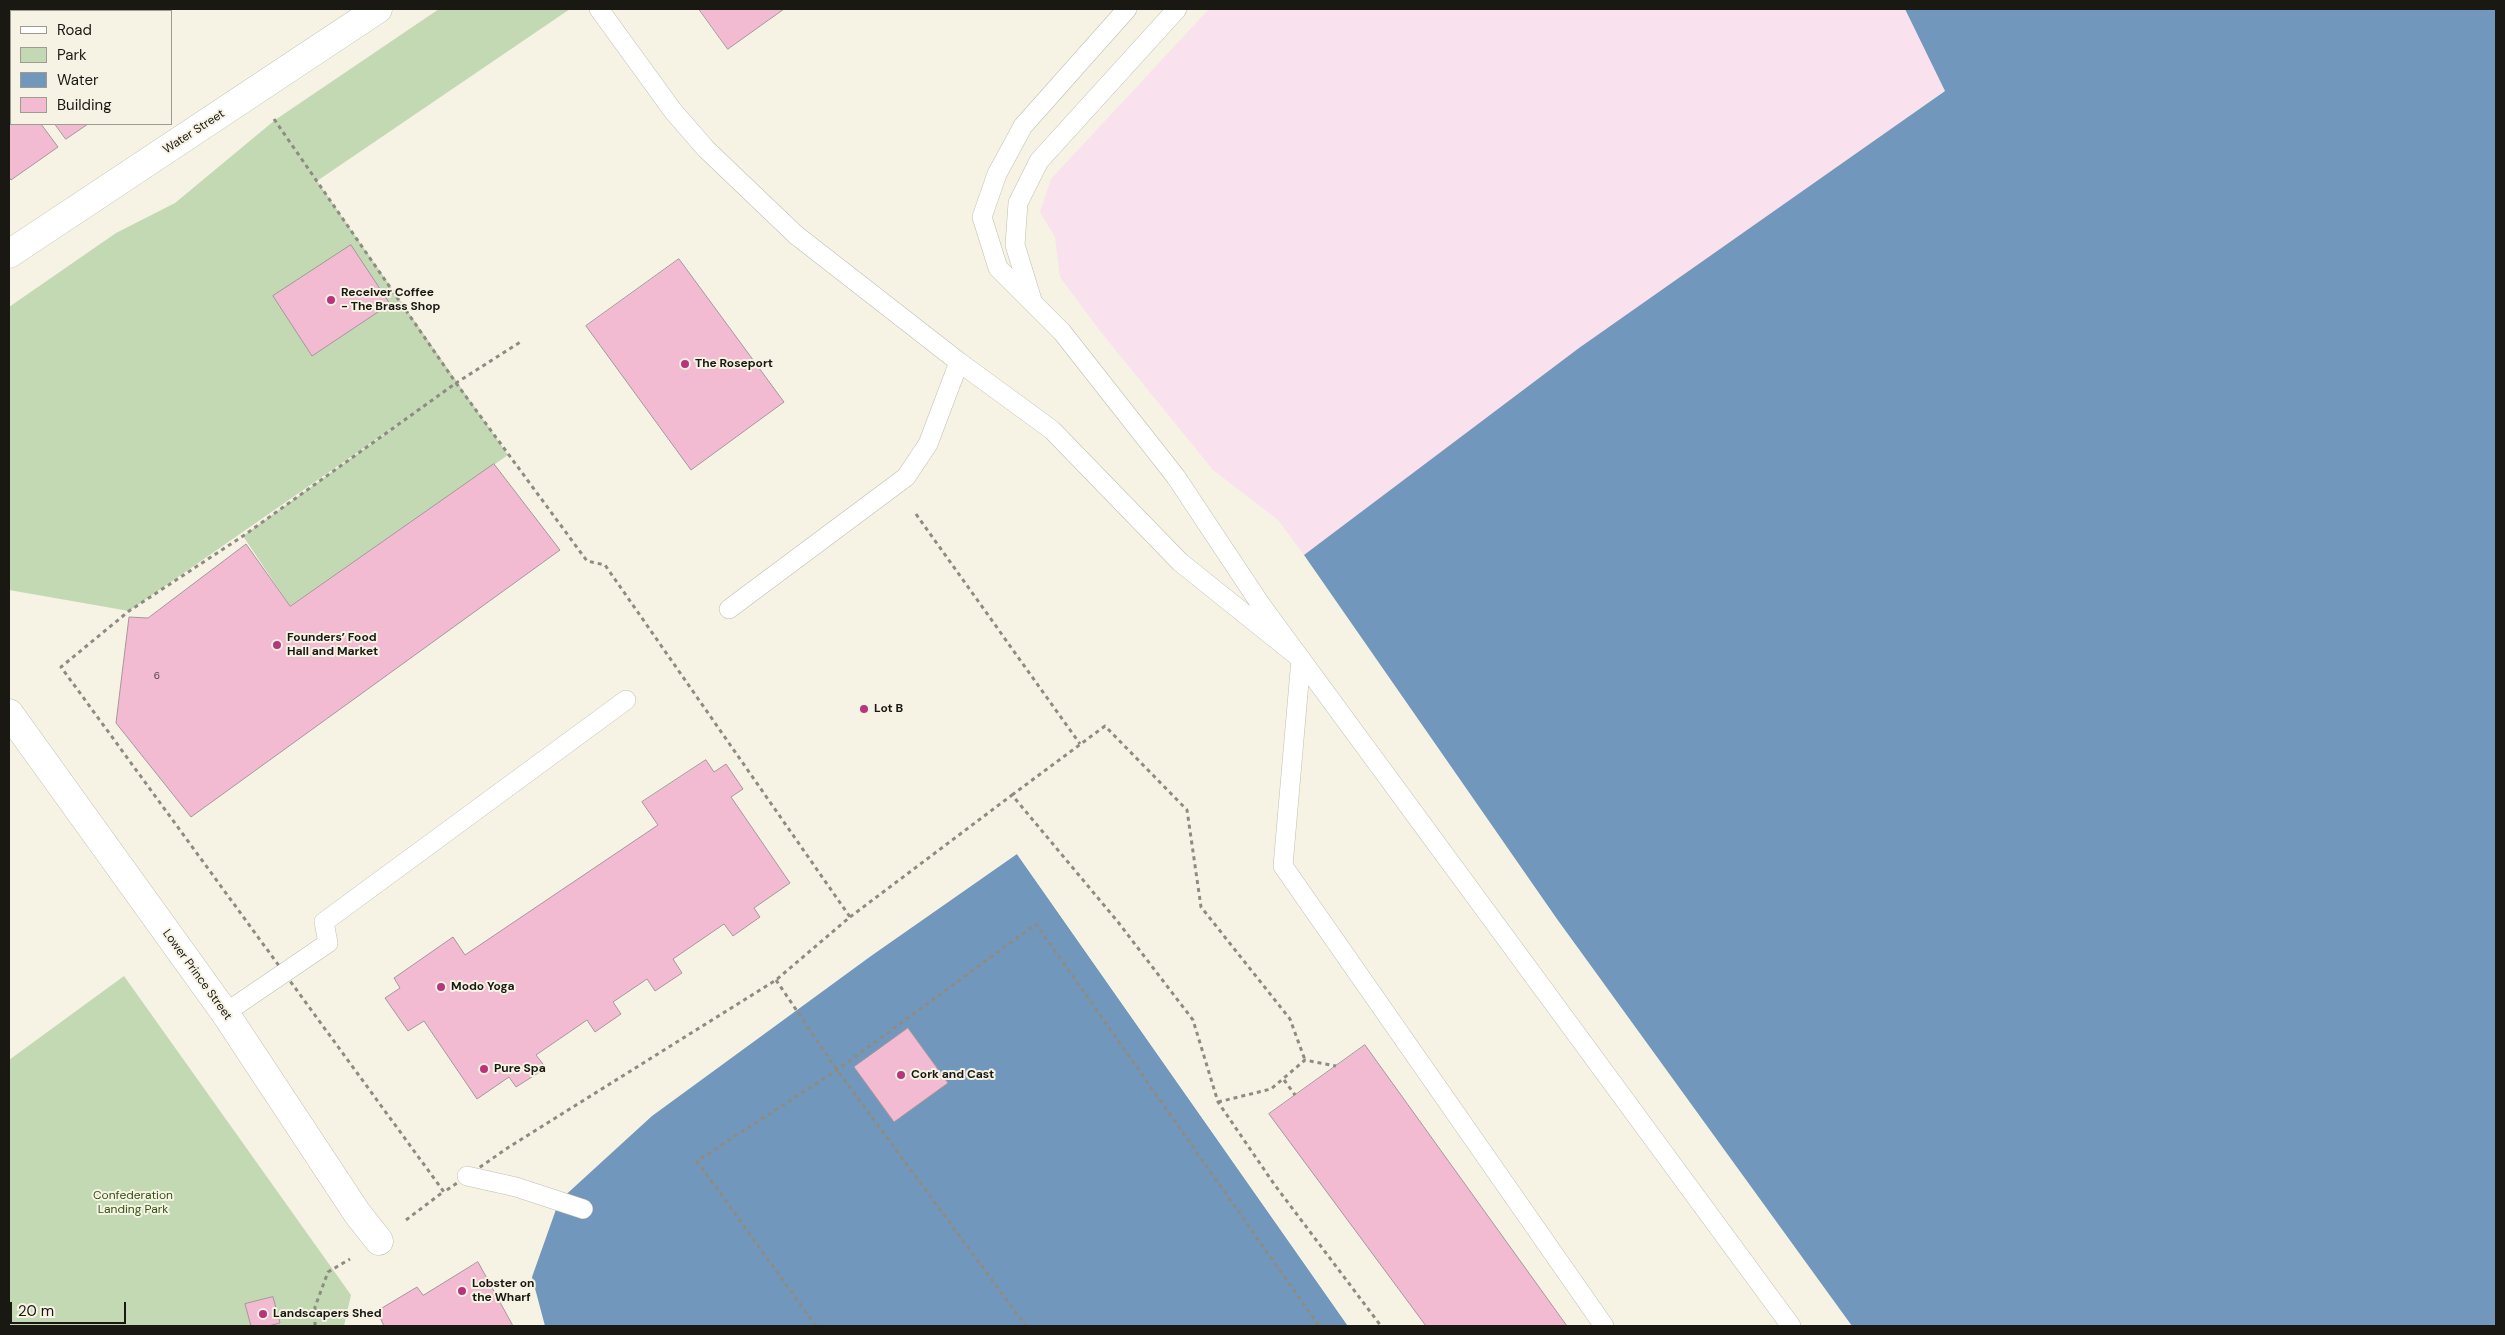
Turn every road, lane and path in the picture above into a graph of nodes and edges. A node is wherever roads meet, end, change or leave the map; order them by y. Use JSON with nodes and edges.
{"nodes":[{"id":1,"x":378,"y":9,"type":"edge"},
{"id":2,"x":599,"y":9,"type":"edge"},
{"id":3,"x":1127,"y":9,"type":"edge"},
{"id":4,"x":1177,"y":9,"type":"edge"},
{"id":5,"x":255,"y":92,"type":"junction"},
{"id":6,"x":9,"y":254,"type":"edge"},
{"id":7,"x":1033,"y":304,"type":"junction"},
{"id":8,"x":522,"y":341,"type":"dead end"},
{"id":9,"x":960,"y":362,"type":"junction"},
{"id":10,"x":916,"y":514,"type":"dead end"},
{"id":11,"x":729,"y":609,"type":"dead end"},
{"id":12,"x":1301,"y":659,"type":"junction"},
{"id":13,"x":626,"y":700,"type":"dead end"},
{"id":14,"x":9,"y":713,"type":"edge"},
{"id":15,"x":1080,"y":744,"type":"junction"},
{"id":16,"x":1012,"y":795,"type":"junction"},
{"id":17,"x":850,"y":917,"type":"dead end"},
{"id":18,"x":776,"y":980,"type":"dead end"},
{"id":19,"x":226,"y":1013,"type":"junction"},
{"id":20,"x":1305,"y":1060,"type":"junction"},
{"id":21,"x":1336,"y":1066,"type":"dead end"},
{"id":22,"x":837,"y":1070,"type":"junction"},
{"id":23,"x":1284,"y":1080,"type":"junction"},
{"id":24,"x":1295,"y":1095,"type":"dead end"},
{"id":25,"x":1218,"y":1102,"type":"junction"},
{"id":26,"x":467,"y":1176,"type":"dead end"},
{"id":27,"x":583,"y":1209,"type":"dead end"},
{"id":28,"x":379,"y":1241,"type":"dead end"},
{"id":29,"x":328,"y":1272,"type":"dead end"},
{"id":30,"x":315,"y":1326,"type":"edge"},
{"id":31,"x":816,"y":1326,"type":"edge"},
{"id":32,"x":1026,"y":1326,"type":"edge"},
{"id":33,"x":1319,"y":1326,"type":"edge"},
{"id":34,"x":1381,"y":1326,"type":"edge"},
{"id":35,"x":1604,"y":1326,"type":"edge"},
{"id":36,"x":1790,"y":1326,"type":"edge"}],
"edges":[{"from":1,"to":5,"type":"street","name":"Water Street"},
{"from":2,"to":9,"type":"lane"},
{"from":3,"to":7,"type":"lane"},
{"from":4,"to":7,"type":"lane"},
{"from":5,"to":6,"type":"street","name":"Water Street"},
{"from":5,"to":8,"type":"path"},
{"from":7,"to":12,"type":"lane"},
{"from":9,"to":11,"type":"lane"},
{"from":9,"to":12,"type":"lane"},
{"from":10,"to":15,"type":"path"},
{"from":12,"to":35,"type":"lane"},
{"from":12,"to":36,"type":"lane"},
{"from":13,"to":19,"type":"lane"},
{"from":14,"to":19,"type":"street","name":"Lower Prince Street"},
{"from":15,"to":16,"type":"path"},
{"from":15,"to":20,"type":"path"},
{"from":16,"to":17,"type":"path"},
{"from":16,"to":25,"type":"path"},
{"from":18,"to":22,"type":"path"},
{"from":19,"to":28,"type":"street","name":"Lower Prince Street"},
{"from":20,"to":21,"type":"path"},
{"from":20,"to":23,"type":"path"},
{"from":22,"to":31,"type":"path"},
{"from":22,"to":32,"type":"path"},
{"from":22,"to":33,"type":"path"},
{"from":23,"to":24,"type":"path"},
{"from":23,"to":25,"type":"path"},
{"from":25,"to":34,"type":"path"},
{"from":26,"to":27,"type":"lane"},
{"from":29,"to":30,"type":"path"}]}
